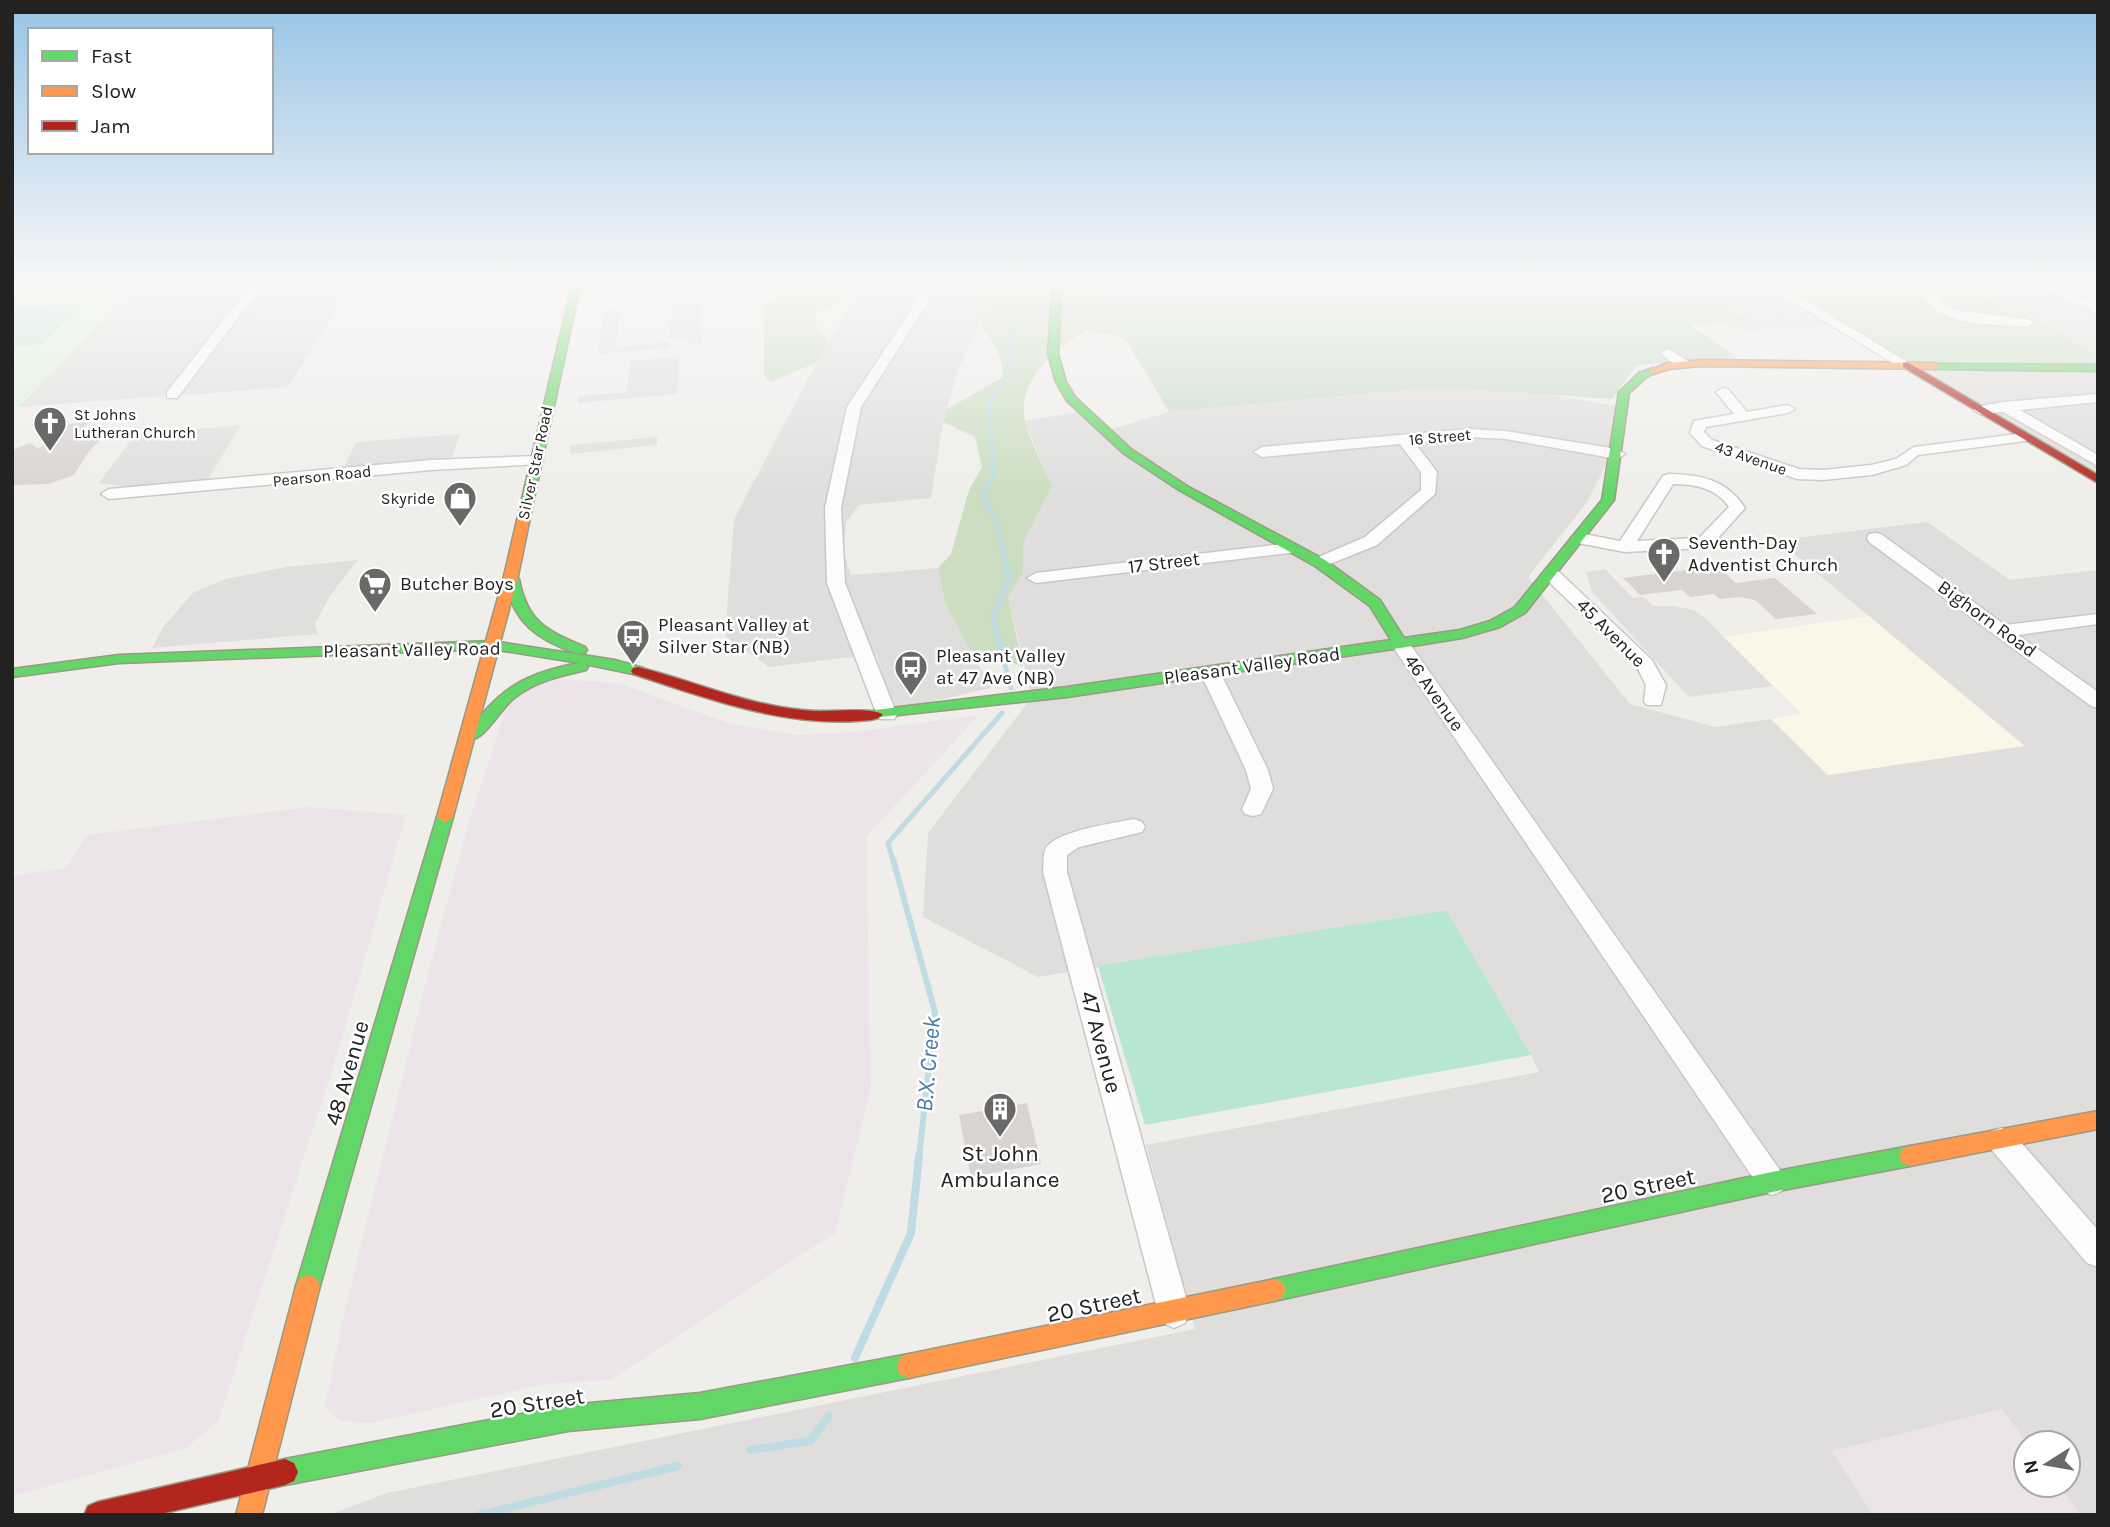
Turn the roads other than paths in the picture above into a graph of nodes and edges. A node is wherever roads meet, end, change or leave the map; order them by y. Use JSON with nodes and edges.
{"nodes":[{"id":1,"x":205,"y":352,"type":"edge"},
{"id":2,"x":560,"y":352,"type":"edge"},
{"id":3,"x":890,"y":352,"type":"edge"},
{"id":4,"x":1053,"y":352,"type":"edge"},
{"id":5,"x":1884,"y":352,"type":"edge"},
{"id":6,"x":1668,"y":354,"type":"dead end"},
{"id":7,"x":1683,"y":364,"type":"junction"},
{"id":8,"x":1904,"y":364,"type":"junction"},
{"id":9,"x":2098,"y":368,"type":"edge"},
{"id":10,"x":1723,"y":392,"type":"dead end"},
{"id":11,"x":172,"y":395,"type":"dead end"},
{"id":12,"x":2098,"y":398,"type":"edge"},
{"id":13,"x":2003,"y":406,"type":"junction"},
{"id":14,"x":1788,"y":408,"type":"dead end"},
{"id":15,"x":1980,"y":410,"type":"junction"},
{"id":16,"x":1743,"y":416,"type":"junction"},
{"id":17,"x":2025,"y":437,"type":"junction"},
{"id":18,"x":1405,"y":441,"type":"junction"},
{"id":19,"x":1262,"y":452,"type":"dead end"},
{"id":20,"x":1617,"y":454,"type":"junction"},
{"id":21,"x":535,"y":461,"type":"junction"},
{"id":22,"x":2098,"y":462,"type":"edge"},
{"id":23,"x":2098,"y":480,"type":"edge"},
{"id":24,"x":109,"y":495,"type":"dead end"},
{"id":25,"x":1579,"y":538,"type":"junction"},
{"id":26,"x":1875,"y":538,"type":"dead end"},
{"id":27,"x":1625,"y":547,"type":"junction"},
{"id":28,"x":1291,"y":548,"type":"junction"},
{"id":29,"x":1320,"y":563,"type":"junction"},
{"id":30,"x":1551,"y":574,"type":"junction"},
{"id":31,"x":511,"y":576,"type":"junction"},
{"id":32,"x":1036,"y":578,"type":"dead end"},
{"id":33,"x":2098,"y":618,"type":"edge"},
{"id":34,"x":2003,"y":631,"type":"junction"},
{"id":35,"x":1400,"y":644,"type":"junction"},
{"id":36,"x":492,"y":645,"type":"junction"},
{"id":37,"x":615,"y":664,"type":"junction"},
{"id":38,"x":1210,"y":672,"type":"junction"},
{"id":39,"x":12,"y":673,"type":"edge"},
{"id":40,"x":1654,"y":701,"type":"dead end"},
{"id":41,"x":2098,"y":702,"type":"edge"},
{"id":42,"x":887,"y":715,"type":"junction"},
{"id":43,"x":459,"y":770,"type":"junction"},
{"id":44,"x":1253,"y":809,"type":"dead end"},
{"id":45,"x":1134,"y":827,"type":"dead end"},
{"id":46,"x":2098,"y":1120,"type":"edge"},
{"id":47,"x":2001,"y":1140,"type":"junction"},
{"id":48,"x":1772,"y":1182,"type":"junction"},
{"id":49,"x":2098,"y":1253,"type":"edge"},
{"id":50,"x":1174,"y":1312,"type":"junction"},
{"id":51,"x":258,"y":1477,"type":"junction"},
{"id":52,"x":97,"y":1515,"type":"edge"},
{"id":53,"x":249,"y":1515,"type":"edge"}],
"edges":[{"from":1,"to":11,"type":"street"},
{"from":2,"to":21,"type":"street","name":"Silver Star Road"},
{"from":3,"to":42,"type":"street"},
{"from":4,"to":28,"type":"street","name":"46 Avenue"},
{"from":5,"to":8,"type":"street"},
{"from":6,"to":7,"type":"street"},
{"from":7,"to":8,"type":"street","name":"Pleasant Valley Road"},
{"from":7,"to":20,"type":"street","name":"Pleasant Valley Road"},
{"from":8,"to":9,"type":"street","name":"Pleasant Valley Road"},
{"from":8,"to":15,"type":"street"},
{"from":10,"to":16,"type":"street","name":"43 Avenue"},
{"from":12,"to":13,"type":"street"},
{"from":13,"to":15,"type":"street"},
{"from":13,"to":22,"type":"street"},
{"from":14,"to":16,"type":"street","name":"43 Avenue"},
{"from":15,"to":17,"type":"street"},
{"from":16,"to":17,"type":"street","name":"43 Avenue"},
{"from":17,"to":23,"type":"street"},
{"from":18,"to":19,"type":"street","name":"16 Street"},
{"from":18,"to":20,"type":"street","name":"16 Street"},
{"from":18,"to":29,"type":"street"},
{"from":20,"to":25,"type":"street","name":"Pleasant Valley Road"},
{"from":21,"to":24,"type":"street","name":"Pearson Road"},
{"from":21,"to":31,"type":"street","name":"Silver Star Road"},
{"from":25,"to":27,"type":"street"},
{"from":25,"to":30,"type":"street","name":"Pleasant Valley Road"},
{"from":26,"to":34,"type":"street","name":"Bighorn Road"},
{"from":27,"to":27,"type":"street"},
{"from":28,"to":29,"type":"street","name":"46 Avenue"},
{"from":28,"to":32,"type":"street","name":"17 Street"},
{"from":29,"to":35,"type":"street","name":"46 Avenue"},
{"from":30,"to":35,"type":"street","name":"Pleasant Valley Road"},
{"from":30,"to":40,"type":"street","name":"45 Avenue"},
{"from":31,"to":36,"type":"street","name":"Silver Star Road"},
{"from":31,"to":37,"type":"street"},
{"from":33,"to":34,"type":"street"},
{"from":34,"to":41,"type":"street","name":"Bighorn Road"},
{"from":35,"to":38,"type":"street","name":"Pleasant Valley Road"},
{"from":35,"to":48,"type":"street","name":"46 Avenue"},
{"from":36,"to":37,"type":"street","name":"Pleasant Valley Road"},
{"from":36,"to":39,"type":"street","name":"Pleasant Valley Road"},
{"from":36,"to":43,"type":"street","name":"48 Avenue"},
{"from":37,"to":42,"type":"street","name":"Pleasant Valley Road"},
{"from":37,"to":43,"type":"street"},
{"from":38,"to":42,"type":"street","name":"Pleasant Valley Road"},
{"from":38,"to":44,"type":"street"},
{"from":43,"to":51,"type":"street","name":"48 Avenue"},
{"from":45,"to":50,"type":"street","name":"47 Avenue"},
{"from":46,"to":47,"type":"street","name":"20 Street"},
{"from":47,"to":48,"type":"street","name":"20 Street"},
{"from":47,"to":49,"type":"street"},
{"from":48,"to":50,"type":"street","name":"20 Street"},
{"from":50,"to":51,"type":"street","name":"20 Street"},
{"from":51,"to":52,"type":"street","name":"20 Street"},
{"from":51,"to":53,"type":"street","name":"48 Avenue"}]}
